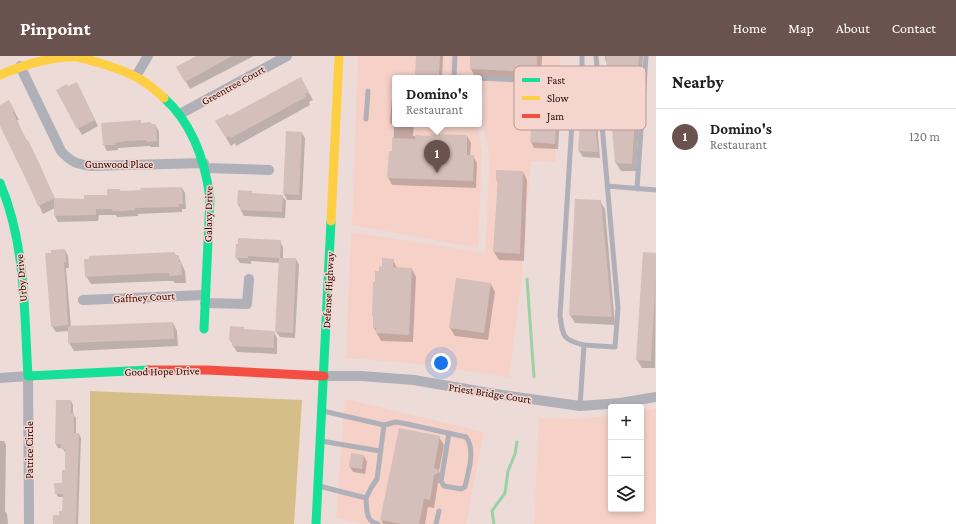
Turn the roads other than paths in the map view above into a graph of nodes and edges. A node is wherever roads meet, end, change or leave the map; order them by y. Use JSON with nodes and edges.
{"nodes":[{"id":1,"x":65,"y":56,"type":"edge"},
{"id":2,"x":148,"y":56,"type":"edge"},
{"id":3,"x":287,"y":56,"type":"edge"},
{"id":4,"x":339,"y":56,"type":"edge"},
{"id":5,"x":456,"y":56,"type":"edge"},
{"id":6,"x":596,"y":56,"type":"edge"},
{"id":7,"x":646,"y":56,"type":"edge"},
{"id":8,"x":20,"y":66,"type":"junction"},
{"id":9,"x":597,"y":66,"type":"edge"},
{"id":10,"x":645,"y":66,"type":"edge"},
{"id":11,"x":0,"y":75,"type":"edge"},
{"id":12,"x":454,"y":75,"type":"edge"},
{"id":13,"x":136,"y":76,"type":"junction"},
{"id":14,"x":482,"y":78,"type":"edge"},
{"id":15,"x":514,"y":80,"type":"edge"},
{"id":16,"x":368,"y":91,"type":"dead end"},
{"id":17,"x":180,"y":114,"type":"junction"},
{"id":18,"x":366,"y":119,"type":"dead end"},
{"id":19,"x":572,"y":130,"type":"edge"},
{"id":20,"x":602,"y":130,"type":"edge"},
{"id":21,"x":641,"y":130,"type":"edge"},
{"id":22,"x":204,"y":165,"type":"junction"},
{"id":23,"x":269,"y":170,"type":"dead end"},
{"id":24,"x":0,"y":183,"type":"edge"},
{"id":25,"x":607,"y":186,"type":"junction"},
{"id":26,"x":637,"y":189,"type":"junction"},
{"id":27,"x":656,"y":190,"type":"edge"},
{"id":28,"x":249,"y":279,"type":"dead end"},
{"id":29,"x":205,"y":299,"type":"junction"},
{"id":30,"x":84,"y":300,"type":"dead end"},
{"id":31,"x":204,"y":329,"type":"dead end"},
{"id":32,"x":584,"y":345,"type":"junction"},
{"id":33,"x":28,"y":376,"type":"junction"},
{"id":34,"x":324,"y":376,"type":"junction"},
{"id":35,"x":0,"y":378,"type":"edge"},
{"id":36,"x":656,"y":397,"type":"edge"},
{"id":37,"x":580,"y":406,"type":"junction"},
{"id":38,"x":322,"y":410,"type":"junction"},
{"id":39,"x":384,"y":425,"type":"junction"},
{"id":40,"x":449,"y":433,"type":"junction"},
{"id":41,"x":320,"y":441,"type":"junction"},
{"id":42,"x":380,"y":450,"type":"junction"},
{"id":43,"x":318,"y":486,"type":"junction"},
{"id":44,"x":366,"y":498,"type":"junction"},
{"id":45,"x":439,"y":510,"type":"dead end"},
{"id":46,"x":29,"y":524,"type":"edge"},
{"id":47,"x":316,"y":524,"type":"edge"},
{"id":48,"x":378,"y":524,"type":"edge"},
{"id":49,"x":436,"y":524,"type":"edge"}],
"edges":[{"from":1,"to":8,"type":"street","name":"Galaxy Drive"},
{"from":1,"to":13,"type":"street","name":"Galaxy Drive"},
{"from":2,"to":13,"type":"street"},
{"from":3,"to":17,"type":"street","name":"Greentree Court"},
{"from":4,"to":34,"type":"street","name":"Defense Highway"},
{"from":5,"to":12,"type":"lane"},
{"from":6,"to":9,"type":"lane"},
{"from":7,"to":10,"type":"lane"},
{"from":8,"to":11,"type":"street","name":"Galaxy Drive"},
{"from":8,"to":22,"type":"street","name":"Gunwood Place"},
{"from":13,"to":17,"type":"street","name":"Galaxy Drive"},
{"from":14,"to":15,"type":"lane"},
{"from":16,"to":18,"type":"lane"},
{"from":17,"to":22,"type":"street","name":"Galaxy Drive"},
{"from":19,"to":32,"type":"lane"},
{"from":20,"to":25,"type":"lane"},
{"from":21,"to":26,"type":"lane"},
{"from":22,"to":23,"type":"street","name":"Gunwood Place"},
{"from":22,"to":29,"type":"street","name":"Galaxy Drive"},
{"from":24,"to":33,"type":"street","name":"Urby Drive"},
{"from":25,"to":26,"type":"lane"},
{"from":25,"to":32,"type":"lane"},
{"from":26,"to":27,"type":"lane"},
{"from":28,"to":29,"type":"street","name":"Gaffney Court"},
{"from":29,"to":30,"type":"street","name":"Gaffney Court"},
{"from":29,"to":31,"type":"street","name":"Galaxy Drive"},
{"from":32,"to":37,"type":"lane"},
{"from":33,"to":34,"type":"street","name":"Good Hope Drive"},
{"from":33,"to":35,"type":"street","name":"Good Hope Drive"},
{"from":33,"to":46,"type":"street","name":"Patrice Circle"},
{"from":34,"to":37,"type":"street","name":"Priest Bridge Court"},
{"from":34,"to":38,"type":"street","name":"Defense Highway"},
{"from":36,"to":37,"type":"street","name":"Priest Bridge Court"},
{"from":38,"to":39,"type":"lane"},
{"from":38,"to":41,"type":"street","name":"Defense Highway"},
{"from":39,"to":40,"type":"lane"},
{"from":39,"to":42,"type":"lane"},
{"from":40,"to":40,"type":"lane"},
{"from":41,"to":42,"type":"lane"},
{"from":41,"to":43,"type":"street","name":"Defense Highway"},
{"from":42,"to":44,"type":"lane"},
{"from":43,"to":44,"type":"lane"},
{"from":43,"to":47,"type":"street","name":"Defense Highway"},
{"from":44,"to":48,"type":"lane"},
{"from":45,"to":49,"type":"lane"}]}
